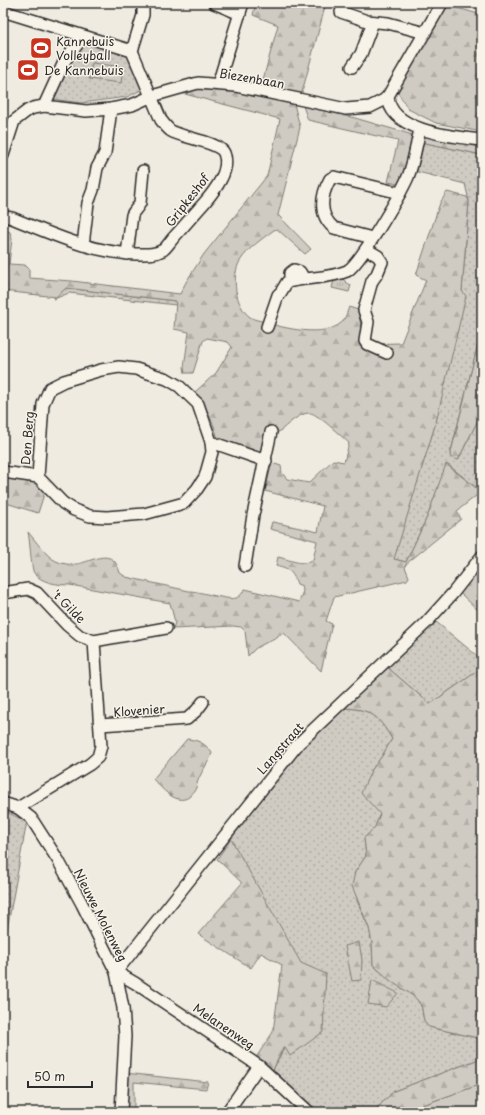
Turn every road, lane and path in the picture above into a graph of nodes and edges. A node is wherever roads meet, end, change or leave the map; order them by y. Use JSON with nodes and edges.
{"nodes":[{"id":1,"x":143,"y":3,"type":"edge"},
{"id":2,"x":214,"y":3,"type":"edge"},
{"id":3,"x":243,"y":3,"type":"edge"},
{"id":4,"x":442,"y":3,"type":"edge"},
{"id":5,"x":3,"y":11,"type":"edge"},
{"id":6,"x":341,"y":12,"type":"dead end"},
{"id":7,"x":240,"y":14,"type":"junction"},
{"id":8,"x":373,"y":22,"type":"junction"},
{"id":9,"x":425,"y":33,"type":"junction"},
{"id":10,"x":83,"y":36,"type":"junction"},
{"id":11,"x":132,"y":52,"type":"junction"},
{"id":12,"x":352,"y":67,"type":"dead end"},
{"id":13,"x":218,"y":84,"type":"junction"},
{"id":14,"x":152,"y":96,"type":"junction"},
{"id":15,"x":390,"y":101,"type":"junction"},
{"id":16,"x":44,"y":106,"type":"junction"},
{"id":17,"x":111,"y":109,"type":"junction"},
{"id":18,"x":420,"y":130,"type":"junction"},
{"id":19,"x":482,"y":140,"type":"edge"},
{"id":20,"x":3,"y":155,"type":"edge"},
{"id":21,"x":143,"y":171,"type":"dead end"},
{"id":22,"x":400,"y":193,"type":"junction"},
{"id":23,"x":3,"y":216,"type":"edge"},
{"id":24,"x":372,"y":238,"type":"junction"},
{"id":25,"x":83,"y":245,"type":"junction"},
{"id":26,"x":366,"y":249,"type":"junction"},
{"id":27,"x":127,"y":254,"type":"junction"},
{"id":28,"x":267,"y":327,"type":"dead end"},
{"id":29,"x":386,"y":353,"type":"dead end"},
{"id":30,"x":271,"y":432,"type":"dead end"},
{"id":31,"x":212,"y":442,"type":"junction"},
{"id":32,"x":266,"y":461,"type":"junction"},
{"id":33,"x":3,"y":472,"type":"edge"},
{"id":34,"x":38,"y":477,"type":"junction"},
{"id":35,"x":482,"y":556,"type":"edge"},
{"id":36,"x":245,"y":566,"type":"dead end"},
{"id":37,"x":3,"y":593,"type":"edge"},
{"id":38,"x":166,"y":628,"type":"dead end"},
{"id":39,"x":94,"y":641,"type":"junction"},
{"id":40,"x":203,"y":702,"type":"dead end"},
{"id":41,"x":100,"y":725,"type":"junction"},
{"id":42,"x":3,"y":803,"type":"edge"},
{"id":43,"x":18,"y":808,"type":"junction"},
{"id":44,"x":116,"y":972,"type":"junction"},
{"id":45,"x":259,"y":1066,"type":"junction"},
{"id":46,"x":121,"y":1112,"type":"edge"},
{"id":47,"x":227,"y":1112,"type":"edge"},
{"id":48,"x":309,"y":1112,"type":"edge"}],
"edges":[{"from":1,"to":11,"type":"street"},
{"from":2,"to":7,"type":"street"},
{"from":3,"to":7,"type":"street"},
{"from":4,"to":9,"type":"street"},
{"from":5,"to":10,"type":"street"},
{"from":6,"to":8,"type":"street"},
{"from":7,"to":13,"type":"street"},
{"from":8,"to":9,"type":"street"},
{"from":8,"to":12,"type":"street"},
{"from":9,"to":15,"type":"street"},
{"from":10,"to":11,"type":"street"},
{"from":10,"to":16,"type":"street"},
{"from":11,"to":14,"type":"street","name":"Gripkeshof"},
{"from":13,"to":14,"type":"street","name":"Biezenbaan"},
{"from":13,"to":15,"type":"street","name":"Biezenbaan"},
{"from":14,"to":17,"type":"street","name":"Biezenbaan"},
{"from":14,"to":27,"type":"street","name":"Gripkeshof"},
{"from":15,"to":18,"type":"street"},
{"from":16,"to":17,"type":"street","name":"Biezenbaan"},
{"from":16,"to":20,"type":"street","name":"Biezenbaan"},
{"from":17,"to":25,"type":"street"},
{"from":18,"to":19,"type":"street"},
{"from":18,"to":22,"type":"street"},
{"from":21,"to":27,"type":"street"},
{"from":22,"to":24,"type":"street"},
{"from":22,"to":24,"type":"street"},
{"from":23,"to":25,"type":"street","name":"Gripkeshof"},
{"from":24,"to":26,"type":"street"},
{"from":25,"to":27,"type":"street","name":"Gripkeshof"},
{"from":26,"to":28,"type":"street"},
{"from":26,"to":29,"type":"street"},
{"from":30,"to":32,"type":"street"},
{"from":31,"to":32,"type":"street"},
{"from":31,"to":34,"type":"street","name":"Den Berg"},
{"from":31,"to":34,"type":"street","name":"Den Berg"},
{"from":32,"to":36,"type":"street"},
{"from":33,"to":34,"type":"street","name":"Den Berg"},
{"from":35,"to":44,"type":"street","name":"Langstraat"},
{"from":37,"to":39,"type":"street","name":"'t Gilde"},
{"from":38,"to":39,"type":"street"},
{"from":39,"to":41,"type":"street"},
{"from":40,"to":41,"type":"street","name":"Klovenier"},
{"from":41,"to":43,"type":"street","name":"Klovenier"},
{"from":42,"to":43,"type":"street","name":"Nieuwe Molenweg"},
{"from":43,"to":44,"type":"street","name":"Nieuwe Molenweg"},
{"from":44,"to":45,"type":"street","name":"Melanenweg"},
{"from":44,"to":46,"type":"street","name":"Nieuwe Molenweg"},
{"from":45,"to":47,"type":"street"},
{"from":45,"to":48,"type":"street","name":"Melanenweg"}]}
